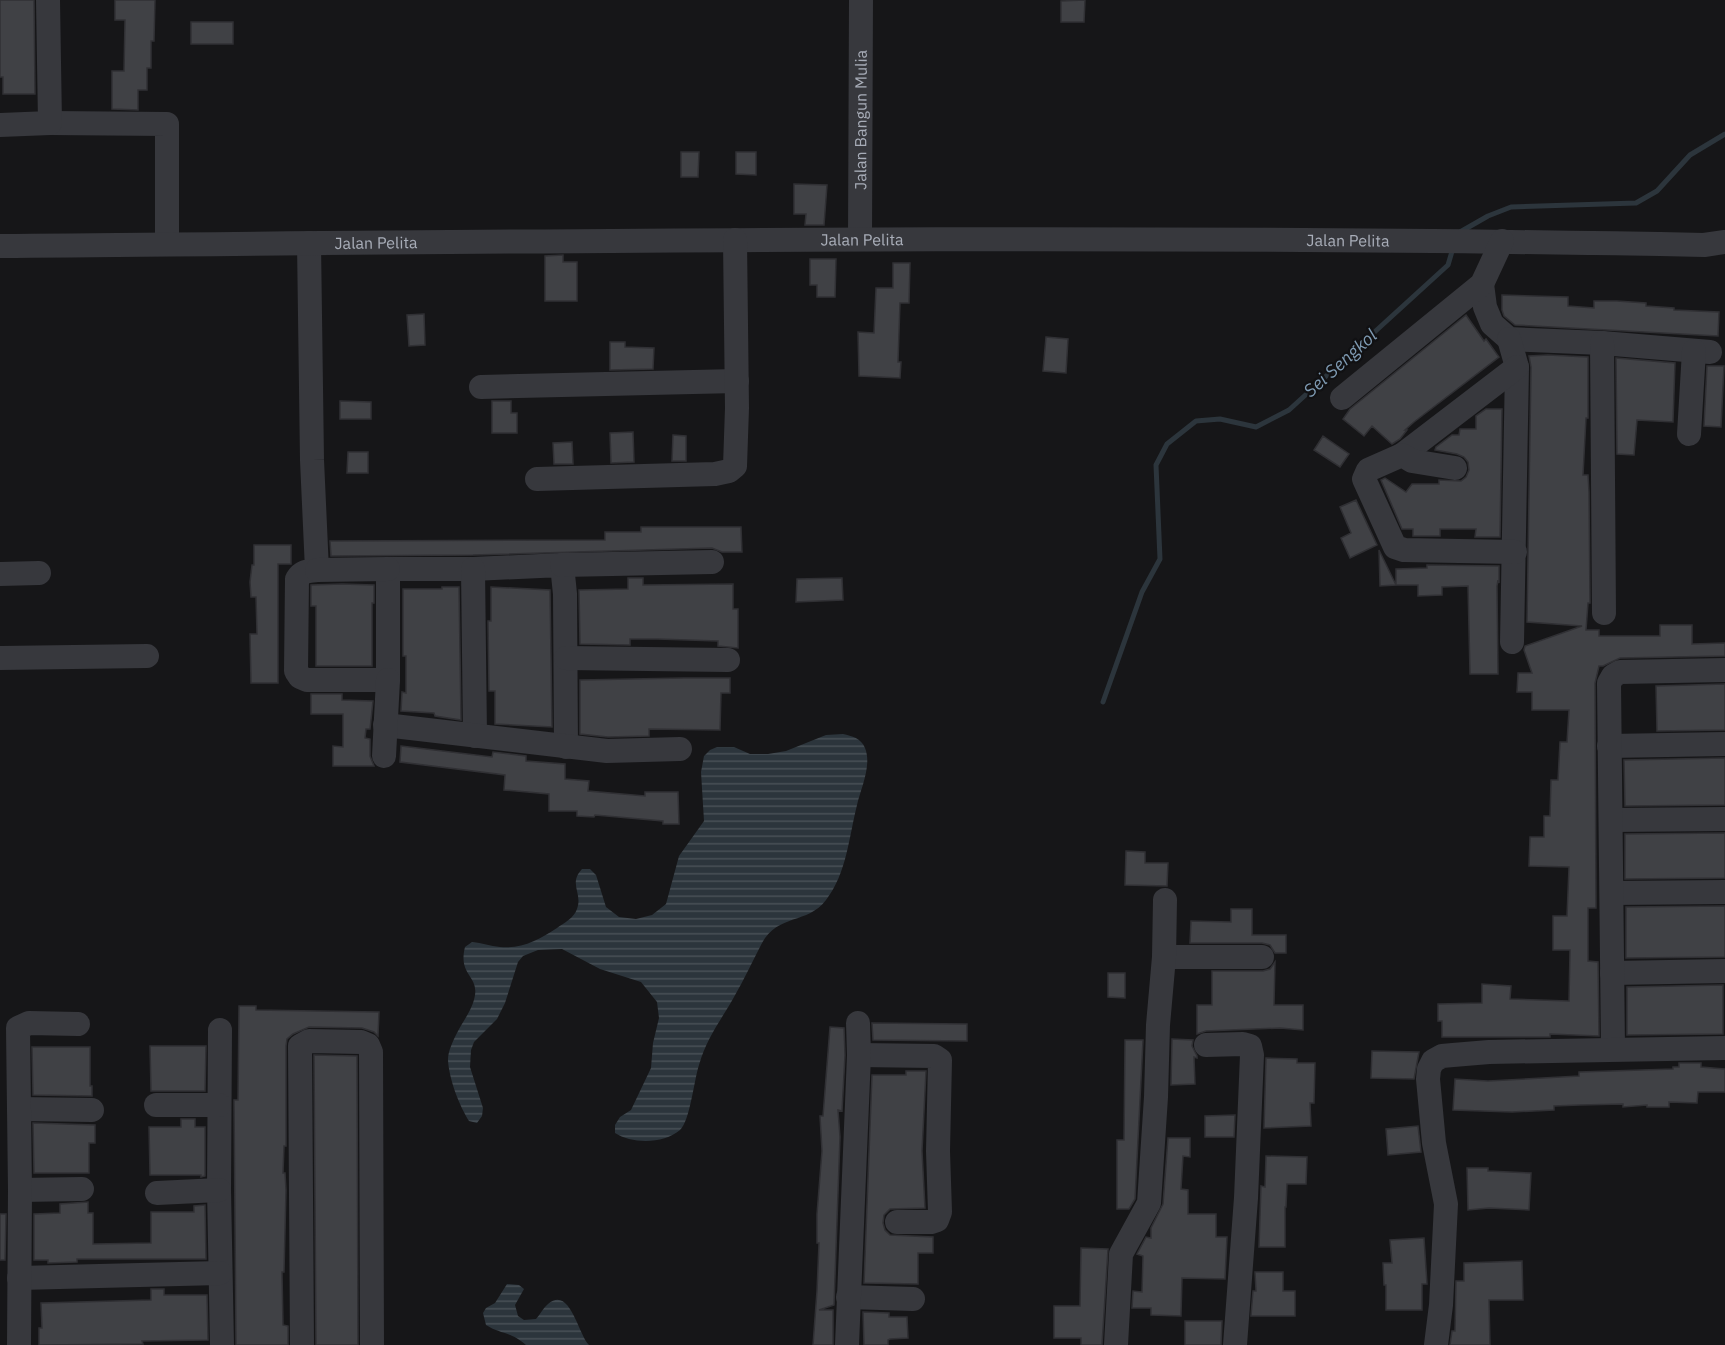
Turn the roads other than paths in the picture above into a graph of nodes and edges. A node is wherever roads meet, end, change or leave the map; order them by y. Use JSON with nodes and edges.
{"nodes":[{"id":1,"x":48,"y":0,"type":"edge"},
{"id":2,"x":861,"y":0,"type":"edge"},
{"id":3,"x":50,"y":123,"type":"junction"},
{"id":4,"x":0,"y":125,"type":"edge"},
{"id":5,"x":860,"y":238,"type":"junction"},
{"id":6,"x":735,"y":240,"type":"junction"},
{"id":7,"x":1502,"y":242,"type":"junction"},
{"id":8,"x":1725,"y":242,"type":"edge"},
{"id":9,"x":309,"y":243,"type":"junction"},
{"id":10,"x":167,"y":244,"type":"junction"},
{"id":11,"x":0,"y":246,"type":"edge"},
{"id":12,"x":1482,"y":284,"type":"junction"},
{"id":13,"x":1509,"y":339,"type":"junction"},
{"id":14,"x":1602,"y":343,"type":"junction"},
{"id":15,"x":1517,"y":367,"type":"junction"},
{"id":16,"x":737,"y":381,"type":"junction"},
{"id":17,"x":481,"y":387,"type":"dead end"},
{"id":18,"x":1342,"y":398,"type":"dead end"},
{"id":19,"x":1689,"y":434,"type":"dead end"},
{"id":20,"x":1402,"y":455,"type":"junction"},
{"id":21,"x":1455,"y":468,"type":"dead end"},
{"id":22,"x":537,"y":478,"type":"dead end"},
{"id":23,"x":1515,"y":552,"type":"junction"},
{"id":24,"x":712,"y":562,"type":"dead end"},
{"id":25,"x":562,"y":565,"type":"junction"},
{"id":26,"x":388,"y":569,"type":"junction"},
{"id":27,"x":473,"y":569,"type":"junction"},
{"id":28,"x":317,"y":570,"type":"junction"},
{"id":29,"x":39,"y":573,"type":"dead end"},
{"id":30,"x":0,"y":574,"type":"edge"},
{"id":31,"x":1604,"y":613,"type":"dead end"},
{"id":32,"x":1512,"y":642,"type":"dead end"},
{"id":33,"x":147,"y":656,"type":"dead end"},
{"id":34,"x":0,"y":658,"type":"edge"},
{"id":35,"x":566,"y":658,"type":"junction"},
{"id":36,"x":728,"y":660,"type":"dead end"},
{"id":37,"x":1725,"y":670,"type":"edge"},
{"id":38,"x":388,"y":680,"type":"junction"},
{"id":39,"x":385,"y":725,"type":"junction"},
{"id":40,"x":475,"y":736,"type":"junction"},
{"id":41,"x":1725,"y":744,"type":"edge"},
{"id":42,"x":566,"y":747,"type":"junction"},
{"id":43,"x":1609,"y":747,"type":"junction"},
{"id":44,"x":680,"y":749,"type":"dead end"},
{"id":45,"x":384,"y":756,"type":"dead end"},
{"id":46,"x":1725,"y":819,"type":"edge"},
{"id":47,"x":1611,"y":820,"type":"junction"},
{"id":48,"x":1725,"y":892,"type":"edge"},
{"id":49,"x":1612,"y":893,"type":"junction"},
{"id":50,"x":1166,"y":900,"type":"dead end"},
{"id":51,"x":1164,"y":957,"type":"junction"},
{"id":52,"x":1262,"y":957,"type":"dead end"},
{"id":53,"x":1725,"y":972,"type":"edge"},
{"id":54,"x":1612,"y":973,"type":"junction"},
{"id":55,"x":858,"y":1023,"type":"dead end"},
{"id":56,"x":78,"y":1024,"type":"dead end"},
{"id":57,"x":220,"y":1030,"type":"dead end"},
{"id":58,"x":1206,"y":1046,"type":"dead end"},
{"id":59,"x":1725,"y":1048,"type":"edge"},
{"id":60,"x":1613,"y":1049,"type":"junction"},
{"id":61,"x":860,"y":1054,"type":"junction"},
{"id":62,"x":156,"y":1105,"type":"dead end"},
{"id":63,"x":219,"y":1105,"type":"junction"},
{"id":64,"x":19,"y":1109,"type":"junction"},
{"id":65,"x":92,"y":1110,"type":"dead end"},
{"id":66,"x":82,"y":1189,"type":"dead end"},
{"id":67,"x":20,"y":1190,"type":"junction"},
{"id":68,"x":219,"y":1190,"type":"junction"},
{"id":69,"x":157,"y":1193,"type":"dead end"},
{"id":70,"x":897,"y":1222,"type":"dead end"},
{"id":71,"x":220,"y":1273,"type":"junction"},
{"id":72,"x":19,"y":1278,"type":"junction"},
{"id":73,"x":848,"y":1298,"type":"junction"},
{"id":74,"x":913,"y":1299,"type":"dead end"},
{"id":75,"x":19,"y":1345,"type":"edge"},
{"id":76,"x":222,"y":1345,"type":"edge"},
{"id":77,"x":302,"y":1345,"type":"edge"},
{"id":78,"x":372,"y":1345,"type":"edge"},
{"id":79,"x":847,"y":1345,"type":"edge"},
{"id":80,"x":1116,"y":1345,"type":"edge"},
{"id":81,"x":1235,"y":1345,"type":"edge"},
{"id":82,"x":1436,"y":1345,"type":"edge"}],
"edges":[{"from":1,"to":3,"type":"street"},
{"from":2,"to":5,"type":"street","name":"Jalan Bangun Mulia"},
{"from":3,"to":4,"type":"street"},
{"from":3,"to":10,"type":"street"},
{"from":5,"to":6,"type":"street","name":"Jalan Pelita"},
{"from":5,"to":7,"type":"street","name":"Jalan Pelita"},
{"from":6,"to":9,"type":"street","name":"Jalan Pelita"},
{"from":6,"to":16,"type":"street"},
{"from":7,"to":8,"type":"street","name":"Jalan Pelita"},
{"from":7,"to":12,"type":"street"},
{"from":9,"to":10,"type":"street","name":"Jalan Pelita"},
{"from":9,"to":28,"type":"street"},
{"from":10,"to":11,"type":"street","name":"Jalan Pelita"},
{"from":12,"to":13,"type":"street"},
{"from":12,"to":18,"type":"street"},
{"from":13,"to":14,"type":"street"},
{"from":13,"to":15,"type":"street"},
{"from":14,"to":19,"type":"street"},
{"from":14,"to":31,"type":"street"},
{"from":15,"to":20,"type":"street"},
{"from":15,"to":23,"type":"street"},
{"from":16,"to":17,"type":"street"},
{"from":16,"to":22,"type":"street"},
{"from":20,"to":21,"type":"street"},
{"from":20,"to":23,"type":"street"},
{"from":23,"to":32,"type":"street"},
{"from":24,"to":25,"type":"street"},
{"from":25,"to":27,"type":"street"},
{"from":25,"to":35,"type":"street"},
{"from":26,"to":27,"type":"street"},
{"from":26,"to":28,"type":"street"},
{"from":26,"to":38,"type":"street"},
{"from":27,"to":40,"type":"street"},
{"from":28,"to":38,"type":"street"},
{"from":29,"to":30,"type":"street"},
{"from":33,"to":34,"type":"street"},
{"from":35,"to":36,"type":"street"},
{"from":35,"to":42,"type":"street"},
{"from":37,"to":43,"type":"street"},
{"from":38,"to":39,"type":"street"},
{"from":39,"to":40,"type":"street"},
{"from":39,"to":45,"type":"street"},
{"from":40,"to":42,"type":"street"},
{"from":41,"to":43,"type":"street"},
{"from":42,"to":44,"type":"street"},
{"from":43,"to":47,"type":"street"},
{"from":46,"to":47,"type":"street"},
{"from":47,"to":49,"type":"street"},
{"from":48,"to":49,"type":"street"},
{"from":49,"to":54,"type":"street"},
{"from":50,"to":51,"type":"street"},
{"from":51,"to":52,"type":"street"},
{"from":51,"to":80,"type":"street"},
{"from":53,"to":54,"type":"street"},
{"from":54,"to":60,"type":"street"},
{"from":55,"to":61,"type":"street"},
{"from":56,"to":64,"type":"street"},
{"from":57,"to":63,"type":"street"},
{"from":58,"to":81,"type":"street"},
{"from":59,"to":60,"type":"street"},
{"from":60,"to":82,"type":"street"},
{"from":61,"to":70,"type":"street"},
{"from":61,"to":73,"type":"street"},
{"from":62,"to":63,"type":"street"},
{"from":63,"to":68,"type":"street"},
{"from":64,"to":65,"type":"street"},
{"from":64,"to":67,"type":"street"},
{"from":66,"to":67,"type":"street"},
{"from":67,"to":72,"type":"street"},
{"from":68,"to":69,"type":"street"},
{"from":68,"to":71,"type":"street"},
{"from":71,"to":72,"type":"street"},
{"from":71,"to":76,"type":"street"},
{"from":72,"to":75,"type":"street"},
{"from":73,"to":74,"type":"street"},
{"from":73,"to":79,"type":"street"},
{"from":77,"to":78,"type":"street"}]}
